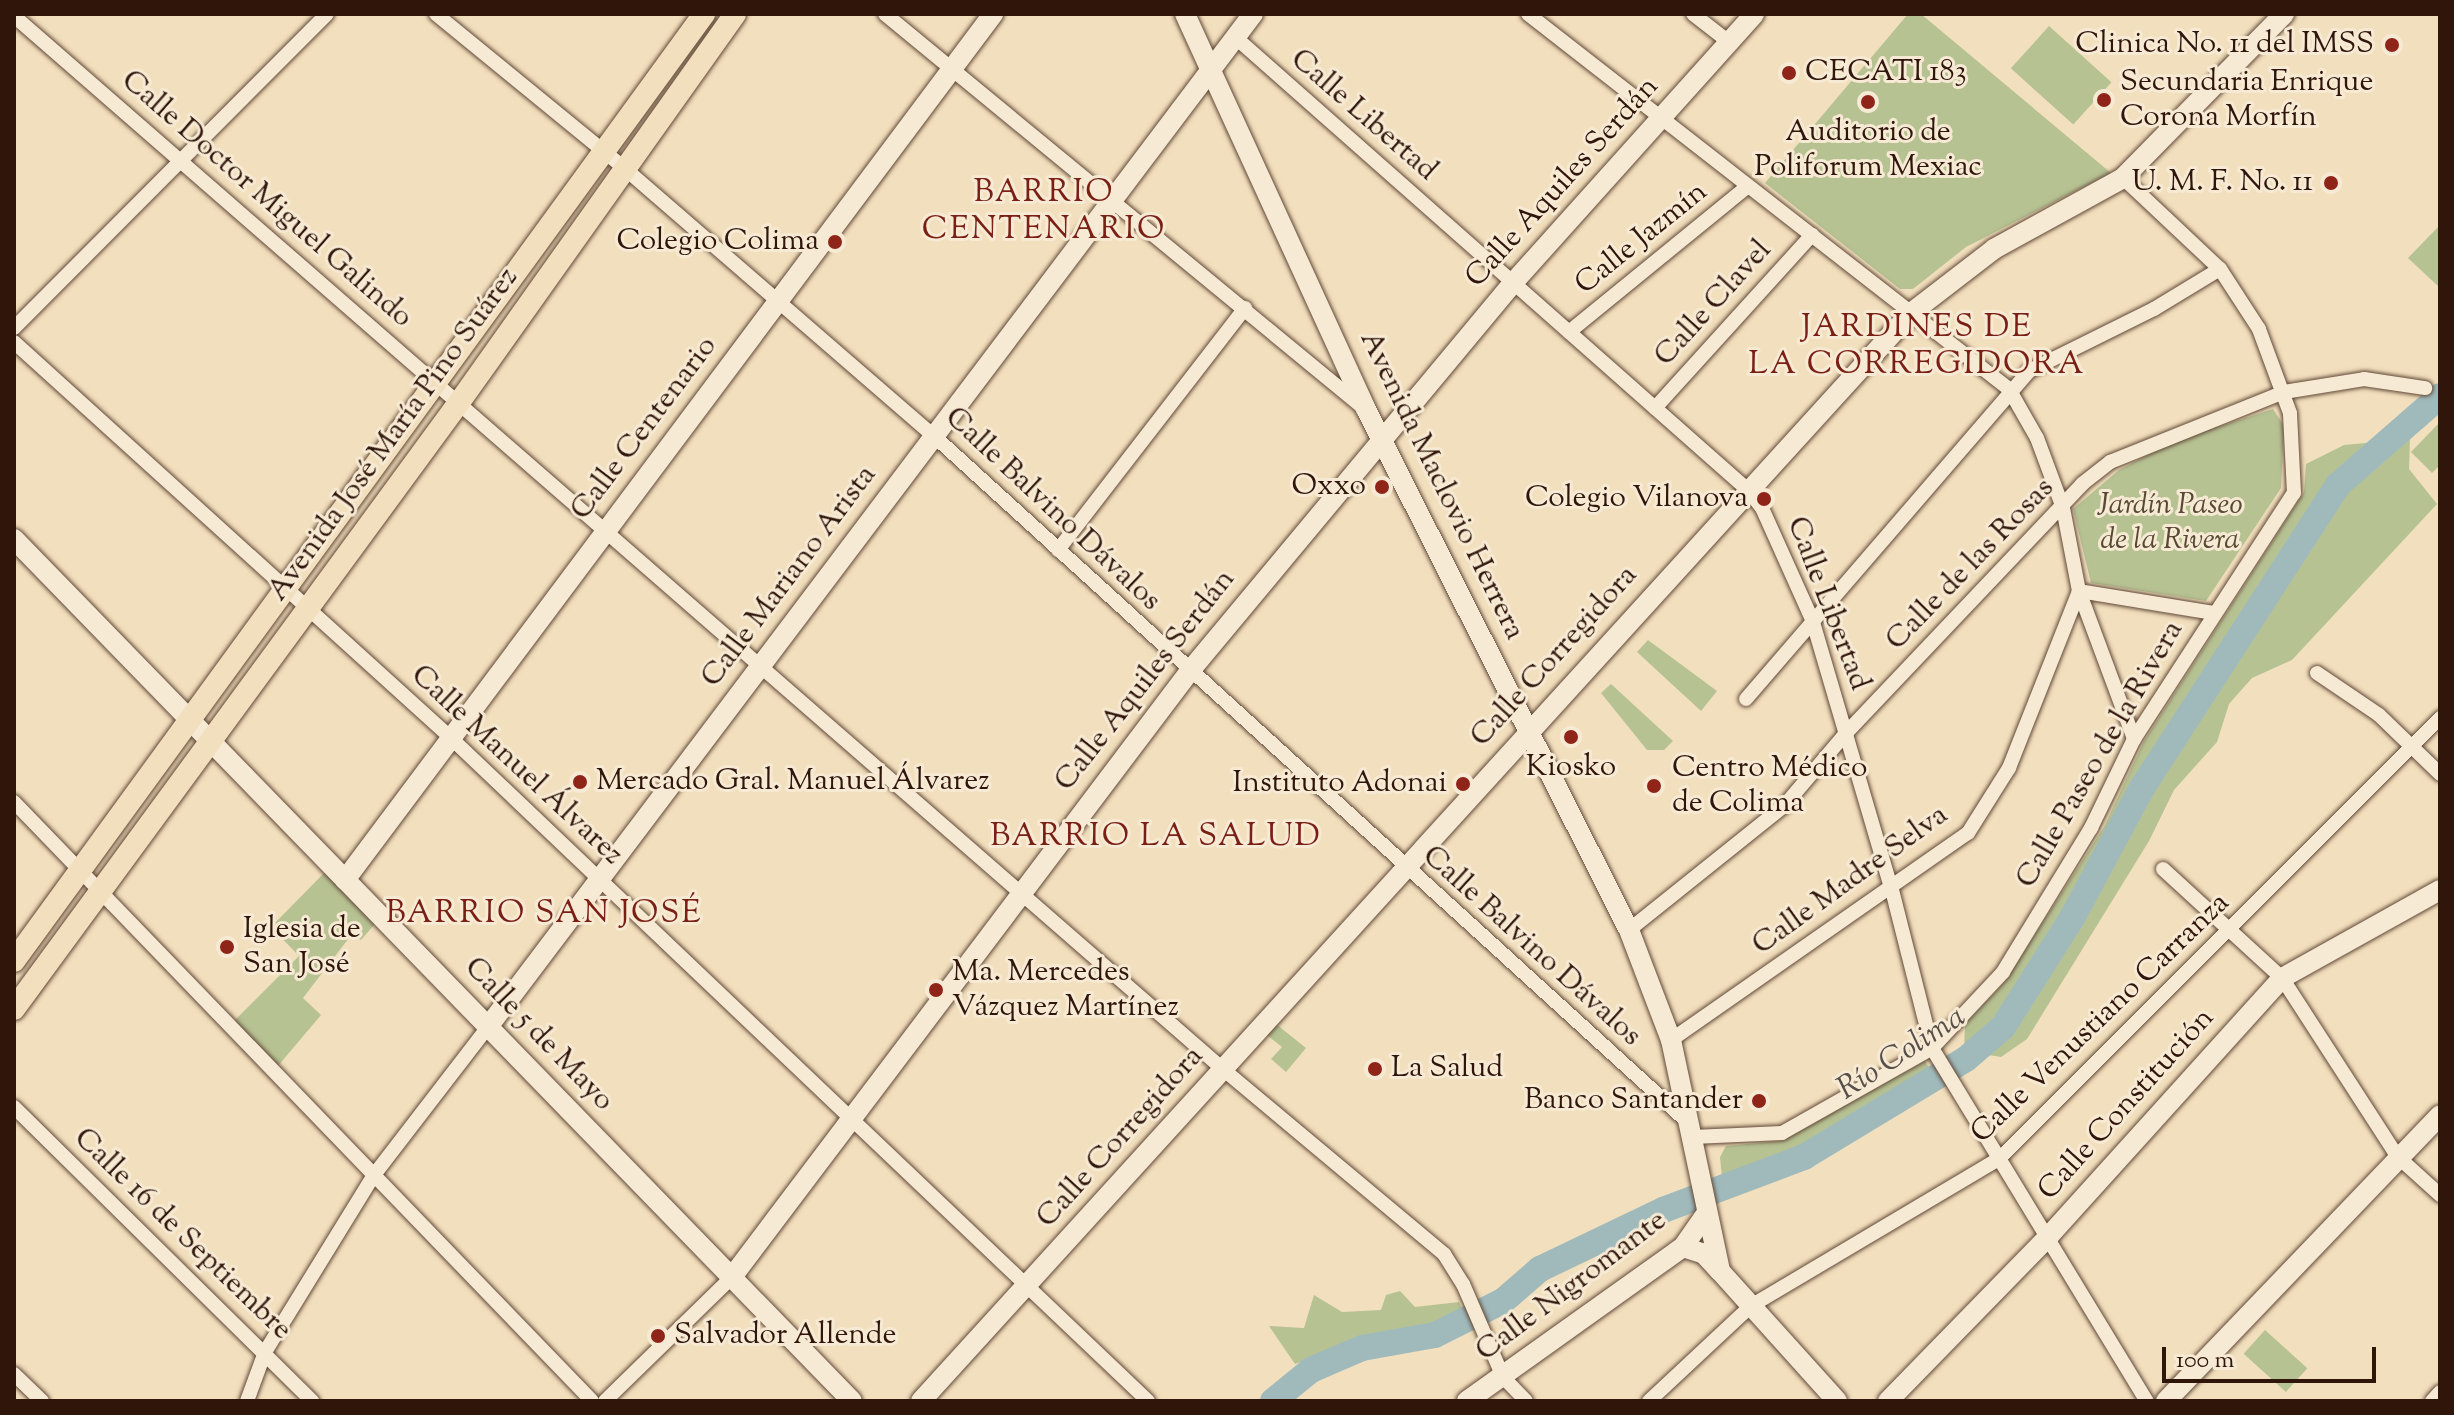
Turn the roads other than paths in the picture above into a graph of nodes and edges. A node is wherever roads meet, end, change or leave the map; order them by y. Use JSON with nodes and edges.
{"nodes":[{"id":1,"x":327,"y":14,"type":"edge"},
{"id":2,"x":436,"y":14,"type":"edge"},
{"id":3,"x":704,"y":14,"type":"edge"},
{"id":4,"x":735,"y":14,"type":"edge"},
{"id":5,"x":885,"y":14,"type":"edge"},
{"id":6,"x":993,"y":14,"type":"edge"},
{"id":7,"x":1185,"y":14,"type":"edge"},
{"id":8,"x":1253,"y":14,"type":"edge"},
{"id":9,"x":1528,"y":14,"type":"edge"},
{"id":10,"x":1693,"y":14,"type":"edge"},
{"id":11,"x":1754,"y":14,"type":"edge"},
{"id":12,"x":2284,"y":14,"type":"edge"},
{"id":13,"x":23,"y":18,"type":"edge"},
{"id":14,"x":1235,"y":37,"type":"junction"},
{"id":15,"x":1729,"y":42,"type":"junction"},
{"id":16,"x":1213,"y":67,"type":"junction"},
{"id":17,"x":953,"y":69,"type":"junction"},
{"id":18,"x":1662,"y":119,"type":"junction"},
{"id":19,"x":602,"y":151,"type":"junction"},
{"id":20,"x":184,"y":160,"type":"junction"},
{"id":21,"x":622,"y":166,"type":"junction"},
{"id":22,"x":2123,"y":178,"type":"junction"},
{"id":23,"x":1748,"y":186,"type":"junction"},
{"id":24,"x":1112,"y":200,"type":"junction"},
{"id":25,"x":1812,"y":235,"type":"junction"},
{"id":26,"x":2220,"y":269,"type":"junction"},
{"id":27,"x":1513,"y":283,"type":"junction"},
{"id":28,"x":778,"y":301,"type":"junction"},
{"id":29,"x":1245,"y":308,"type":"junction"},
{"id":30,"x":1911,"y":313,"type":"junction"},
{"id":31,"x":14,"y":328,"type":"edge"},
{"id":32,"x":1569,"y":332,"type":"junction"},
{"id":33,"x":14,"y":342,"type":"edge"},
{"id":34,"x":436,"y":384,"type":"junction"},
{"id":35,"x":2425,"y":388,"type":"dead end"},
{"id":36,"x":2009,"y":389,"type":"junction"},
{"id":37,"x":2284,"y":392,"type":"junction"},
{"id":38,"x":458,"y":404,"type":"junction"},
{"id":39,"x":1655,"y":408,"type":"junction"},
{"id":40,"x":1366,"y":409,"type":"junction"},
{"id":41,"x":934,"y":436,"type":"junction"},
{"id":42,"x":1382,"y":438,"type":"junction"},
{"id":43,"x":1748,"y":490,"type":"junction"},
{"id":44,"x":2063,"y":508,"type":"junction"},
{"id":45,"x":607,"y":530,"type":"junction"},
{"id":46,"x":14,"y":539,"type":"edge"},
{"id":47,"x":1058,"y":550,"type":"junction"},
{"id":48,"x":289,"y":590,"type":"junction"},
{"id":49,"x":2079,"y":591,"type":"junction"},
{"id":50,"x":307,"y":606,"type":"junction"},
{"id":51,"x":2214,"y":613,"type":"junction"},
{"id":52,"x":1812,"y":619,"type":"junction"},
{"id":53,"x":762,"y":663,"type":"junction"},
{"id":54,"x":1189,"y":672,"type":"junction"},
{"id":55,"x":2317,"y":673,"type":"dead end"},
{"id":56,"x":1746,"y":699,"type":"dead end"},
{"id":57,"x":2440,"y":718,"type":"edge"},
{"id":58,"x":191,"y":721,"type":"junction"},
{"id":59,"x":1529,"y":731,"type":"junction"},
{"id":60,"x":1847,"y":732,"type":"junction"},
{"id":61,"x":451,"y":738,"type":"junction"},
{"id":62,"x":2134,"y":739,"type":"junction"},
{"id":63,"x":209,"y":740,"type":"junction"},
{"id":64,"x":2415,"y":749,"type":"junction"},
{"id":65,"x":2440,"y":774,"type":"edge"},
{"id":66,"x":14,"y":802,"type":"edge"},
{"id":67,"x":1404,"y":867,"type":"junction"},
{"id":68,"x":2163,"y":869,"type":"dead end"},
{"id":69,"x":81,"y":871,"type":"junction"},
{"id":70,"x":345,"y":880,"type":"junction"},
{"id":71,"x":599,"y":880,"type":"junction"},
{"id":72,"x":1020,"y":890,"type":"junction"},
{"id":73,"x":1892,"y":890,"type":"junction"},
{"id":74,"x":2440,"y":890,"type":"edge"},
{"id":75,"x":102,"y":892,"type":"junction"},
{"id":76,"x":1629,"y":930,"type":"junction"},
{"id":77,"x":2230,"y":931,"type":"junction"},
{"id":78,"x":14,"y":961,"type":"edge"},
{"id":79,"x":2282,"y":978,"type":"junction"},
{"id":80,"x":14,"y":1009,"type":"edge"},
{"id":81,"x":488,"y":1027,"type":"junction"},
{"id":82,"x":1671,"y":1040,"type":"junction"},
{"id":83,"x":1932,"y":1048,"type":"junction"},
{"id":84,"x":1224,"y":1070,"type":"junction"},
{"id":85,"x":14,"y":1107,"type":"edge"},
{"id":86,"x":2440,"y":1115,"type":"edge"},
{"id":87,"x":848,"y":1117,"type":"junction"},
{"id":88,"x":1693,"y":1138,"type":"junction"},
{"id":89,"x":2398,"y":1157,"type":"junction"},
{"id":90,"x":1999,"y":1159,"type":"junction"},
{"id":91,"x":374,"y":1175,"type":"junction"},
{"id":92,"x":2440,"y":1195,"type":"edge"},
{"id":93,"x":1706,"y":1214,"type":"junction"},
{"id":94,"x":2049,"y":1236,"type":"junction"},
{"id":95,"x":1683,"y":1247,"type":"junction"},
{"id":96,"x":1720,"y":1271,"type":"junction"},
{"id":97,"x":732,"y":1277,"type":"junction"},
{"id":98,"x":1026,"y":1286,"type":"junction"},
{"id":99,"x":1751,"y":1306,"type":"junction"},
{"id":100,"x":265,"y":1352,"type":"junction"},
{"id":101,"x":1503,"y":1377,"type":"junction"},
{"id":102,"x":16,"y":1382,"type":"edge"},
{"id":103,"x":2440,"y":1392,"type":"edge"},
{"id":104,"x":42,"y":1401,"type":"edge"},
{"id":105,"x":247,"y":1401,"type":"edge"},
{"id":106,"x":312,"y":1401,"type":"edge"},
{"id":107,"x":592,"y":1401,"type":"edge"},
{"id":108,"x":605,"y":1401,"type":"edge"},
{"id":109,"x":852,"y":1401,"type":"edge"},
{"id":110,"x":921,"y":1401,"type":"edge"},
{"id":111,"x":1148,"y":1401,"type":"edge"},
{"id":112,"x":1467,"y":1401,"type":"edge"},
{"id":113,"x":1526,"y":1401,"type":"edge"},
{"id":114,"x":1649,"y":1401,"type":"edge"},
{"id":115,"x":1837,"y":1401,"type":"edge"},
{"id":116,"x":1888,"y":1401,"type":"edge"},
{"id":117,"x":2147,"y":1401,"type":"edge"},
{"id":118,"x":2166,"y":1401,"type":"edge"},
{"id":119,"x":2432,"y":1401,"type":"edge"}],
"edges":[{"from":1,"to":20,"type":"street"},
{"from":2,"to":19,"type":"street","name":"Calle Balvino Dávalos"},
{"from":3,"to":19,"type":"main road","name":"Avenida José María Pino Suárez"},
{"from":4,"to":21,"type":"main road","name":"Avenida José María Pino Suárez"},
{"from":5,"to":17,"type":"street"},
{"from":6,"to":17,"type":"street","name":"Calle Centenario"},
{"from":7,"to":16,"type":"street","name":"Avenida Maclovio Herrera"},
{"from":8,"to":14,"type":"street","name":"Calle Mariano Arista"},
{"from":9,"to":18,"type":"street"},
{"from":10,"to":15,"type":"street"},
{"from":11,"to":15,"type":"street","name":"Calle Aquiles Serdán"},
{"from":12,"to":22,"type":"street","name":"Calle Corregidora"},
{"from":13,"to":20,"type":"street","name":"Calle Doctor Miguel Galindo"},
{"from":14,"to":16,"type":"street","name":"Calle Mariano Arista"},
{"from":14,"to":27,"type":"street","name":"Calle Libertad"},
{"from":15,"to":18,"type":"street","name":"Calle Aquiles Serdán"},
{"from":16,"to":24,"type":"street","name":"Calle Mariano Arista"},
{"from":16,"to":40,"type":"street","name":"Avenida Maclovio Herrera"},
{"from":17,"to":24,"type":"street"},
{"from":17,"to":28,"type":"street","name":"Calle Centenario"},
{"from":18,"to":23,"type":"street"},
{"from":18,"to":27,"type":"street","name":"Calle Aquiles Serdán"},
{"from":19,"to":21,"type":"street","name":"Calle Balvino Dávalos"},
{"from":19,"to":34,"type":"main road","name":"Avenida José María Pino Suárez"},
{"from":20,"to":31,"type":"street"},
{"from":20,"to":34,"type":"street","name":"Calle Doctor Miguel Galindo"},
{"from":21,"to":28,"type":"street","name":"Calle Balvino Dávalos"},
{"from":21,"to":38,"type":"main road","name":"Avenida José María Pino Suárez"},
{"from":22,"to":26,"type":"street","name":"Calle Paseo de la Rivera"},
{"from":22,"to":30,"type":"street","name":"Calle Corregidora"},
{"from":23,"to":25,"type":"street"},
{"from":23,"to":32,"type":"street","name":"Calle Jazmín"},
{"from":24,"to":29,"type":"street"},
{"from":24,"to":41,"type":"street","name":"Calle Mariano Arista"},
{"from":25,"to":30,"type":"street"},
{"from":25,"to":39,"type":"street","name":"Calle Clavel"},
{"from":26,"to":36,"type":"street"},
{"from":26,"to":37,"type":"street","name":"Calle Paseo de la Rivera"},
{"from":27,"to":32,"type":"street","name":"Calle Libertad"},
{"from":27,"to":42,"type":"street","name":"Calle Aquiles Serdán"},
{"from":28,"to":41,"type":"street","name":"Calle Balvino Dávalos"},
{"from":28,"to":45,"type":"street","name":"Calle Centenario"},
{"from":29,"to":40,"type":"street"},
{"from":29,"to":47,"type":"street"},
{"from":30,"to":36,"type":"street"},
{"from":30,"to":43,"type":"street","name":"Calle Corregidora"},
{"from":32,"to":39,"type":"street","name":"Calle Libertad"},
{"from":33,"to":48,"type":"street","name":"Calle Manuel Álvarez"},
{"from":34,"to":38,"type":"street","name":"Calle Doctor Miguel Galindo"},
{"from":34,"to":48,"type":"main road","name":"Avenida José María Pino Suárez"},
{"from":35,"to":37,"type":"street","name":"Calle de las Rosas"},
{"from":36,"to":44,"type":"street"},
{"from":36,"to":52,"type":"street"},
{"from":37,"to":44,"type":"street","name":"Calle de las Rosas"},
{"from":37,"to":51,"type":"street","name":"Calle Paseo de la Rivera"},
{"from":38,"to":45,"type":"street","name":"Calle Doctor Miguel Galindo"},
{"from":38,"to":50,"type":"main road","name":"Avenida José María Pino Suárez"},
{"from":39,"to":43,"type":"street","name":"Calle Libertad"},
{"from":40,"to":42,"type":"street","name":"Avenida Maclovio Herrera"},
{"from":41,"to":47,"type":"street","name":"Calle Balvino Dávalos"},
{"from":41,"to":53,"type":"street","name":"Calle Mariano Arista"},
{"from":42,"to":54,"type":"street","name":"Calle Aquiles Serdán"},
{"from":42,"to":59,"type":"street","name":"Avenida Maclovio Herrera"},
{"from":43,"to":52,"type":"street","name":"Calle Libertad"},
{"from":43,"to":59,"type":"street","name":"Calle Corregidora"},
{"from":44,"to":49,"type":"street"},
{"from":44,"to":60,"type":"street","name":"Calle de las Rosas"},
{"from":45,"to":53,"type":"street","name":"Calle Doctor Miguel Galindo"},
{"from":45,"to":61,"type":"street","name":"Calle Centenario"},
{"from":46,"to":58,"type":"street","name":"Calle 5 de Mayo"},
{"from":47,"to":54,"type":"street","name":"Calle Balvino Dávalos"},
{"from":48,"to":50,"type":"street","name":"Calle Manuel Álvarez"},
{"from":48,"to":58,"type":"main road","name":"Avenida José María Pino Suárez"},
{"from":49,"to":51,"type":"street"},
{"from":49,"to":62,"type":"street"},
{"from":49,"to":73,"type":"street","name":"Calle Madre Selva"},
{"from":50,"to":61,"type":"street","name":"Calle Manuel Álvarez"},
{"from":50,"to":63,"type":"main road","name":"Avenida José María Pino Suárez"},
{"from":51,"to":62,"type":"street","name":"Calle Paseo de la Rivera"},
{"from":52,"to":56,"type":"street"},
{"from":52,"to":60,"type":"street","name":"Calle Libertad"},
{"from":53,"to":71,"type":"street","name":"Calle Mariano Arista"},
{"from":53,"to":72,"type":"street","name":"Calle Doctor Miguel Galindo"},
{"from":54,"to":67,"type":"street","name":"Calle Balvino Dávalos"},
{"from":54,"to":72,"type":"street","name":"Calle Aquiles Serdán"},
{"from":55,"to":64,"type":"street"},
{"from":57,"to":64,"type":"street","name":"Calle Venustiano Carranza"},
{"from":58,"to":63,"type":"street","name":"Calle 5 de Mayo"},
{"from":58,"to":69,"type":"main road","name":"Avenida José María Pino Suárez"},
{"from":59,"to":67,"type":"street","name":"Calle Corregidora"},
{"from":59,"to":76,"type":"street","name":"Avenida Maclovio Herrera"},
{"from":60,"to":73,"type":"street","name":"Calle Libertad"},
{"from":60,"to":76,"type":"street","name":"Calle de las Rosas"},
{"from":61,"to":70,"type":"street","name":"Calle Centenario"},
{"from":61,"to":71,"type":"street","name":"Calle Manuel Álvarez"},
{"from":62,"to":83,"type":"street","name":"Calle Paseo de la Rivera"},
{"from":63,"to":70,"type":"street","name":"Calle 5 de Mayo"},
{"from":63,"to":75,"type":"main road","name":"Avenida José María Pino Suárez"},
{"from":64,"to":65,"type":"street"},
{"from":64,"to":77,"type":"street","name":"Calle Venustiano Carranza"},
{"from":66,"to":69,"type":"street"},
{"from":67,"to":84,"type":"street","name":"Calle Corregidora"},
{"from":67,"to":88,"type":"street","name":"Calle Balvino Dávalos"},
{"from":68,"to":77,"type":"street"},
{"from":69,"to":75,"type":"street"},
{"from":69,"to":78,"type":"main road","name":"Avenida José María Pino Suárez"},
{"from":70,"to":81,"type":"street","name":"Calle 5 de Mayo"},
{"from":71,"to":81,"type":"street","name":"Calle Mariano Arista"},
{"from":71,"to":87,"type":"street","name":"Calle Manuel Álvarez"},
{"from":72,"to":84,"type":"street","name":"Calle Doctor Miguel Galindo"},
{"from":72,"to":87,"type":"street","name":"Calle Aquiles Serdán"},
{"from":73,"to":82,"type":"street","name":"Calle Madre Selva"},
{"from":73,"to":83,"type":"street","name":"Calle Libertad"},
{"from":74,"to":79,"type":"street","name":"Calle Constitución"},
{"from":75,"to":80,"type":"main road","name":"Avenida José María Pino Suárez"},
{"from":75,"to":91,"type":"street"},
{"from":76,"to":82,"type":"street","name":"Avenida Maclovio Herrera"},
{"from":77,"to":79,"type":"street"},
{"from":77,"to":90,"type":"street","name":"Calle Venustiano Carranza"},
{"from":79,"to":89,"type":"street"},
{"from":79,"to":94,"type":"street","name":"Calle Constitución"},
{"from":81,"to":91,"type":"street","name":"Calle Mariano Arista"},
{"from":81,"to":97,"type":"street","name":"Calle 5 de Mayo"},
{"from":82,"to":88,"type":"street","name":"Avenida Maclovio Herrera"},
{"from":83,"to":88,"type":"street","name":"Calle Paseo de la Rivera"},
{"from":83,"to":90,"type":"street","name":"Calle Libertad"},
{"from":84,"to":98,"type":"street","name":"Calle Corregidora"},
{"from":84,"to":101,"type":"street","name":"Calle Doctor Miguel Galindo"},
{"from":85,"to":100,"type":"street","name":"Calle 16 de Septiembre"},
{"from":86,"to":89,"type":"street"},
{"from":87,"to":97,"type":"street","name":"Calle Aquiles Serdán"},
{"from":87,"to":98,"type":"street","name":"Calle Manuel Álvarez"},
{"from":88,"to":93,"type":"street","name":"Avenida Maclovio Herrera"},
{"from":89,"to":92,"type":"street"},
{"from":89,"to":118,"type":"street"},
{"from":90,"to":94,"type":"street","name":"Calle Libertad"},
{"from":90,"to":99,"type":"street","name":"Calle Venustiano Carranza"},
{"from":91,"to":100,"type":"street","name":"Calle Mariano Arista"},
{"from":91,"to":107,"type":"street"},
{"from":93,"to":95,"type":"street","name":"Calle Nigromante"},
{"from":93,"to":96,"type":"street","name":"Avenida Maclovio Herrera"},
{"from":94,"to":116,"type":"street","name":"Calle Constitución"},
{"from":94,"to":117,"type":"street","name":"Calle Libertad"},
{"from":95,"to":96,"type":"street"},
{"from":95,"to":101,"type":"street","name":"Calle Nigromante"},
{"from":96,"to":99,"type":"street"},
{"from":97,"to":108,"type":"street","name":"Calle Aquiles Serdán"},
{"from":97,"to":109,"type":"street","name":"Calle 5 de Mayo"},
{"from":98,"to":110,"type":"street","name":"Calle Corregidora"},
{"from":98,"to":111,"type":"street","name":"Calle Manuel Álvarez"},
{"from":99,"to":114,"type":"street","name":"Calle Venustiano Carranza"},
{"from":99,"to":115,"type":"street"},
{"from":100,"to":105,"type":"street","name":"Calle Mariano Arista"},
{"from":100,"to":106,"type":"street","name":"Calle 16 de Septiembre"},
{"from":101,"to":112,"type":"street","name":"Calle Nigromante"},
{"from":101,"to":113,"type":"street","name":"Calle Doctor Miguel Galindo"},
{"from":102,"to":104,"type":"street"},
{"from":103,"to":119,"type":"street"}]}
